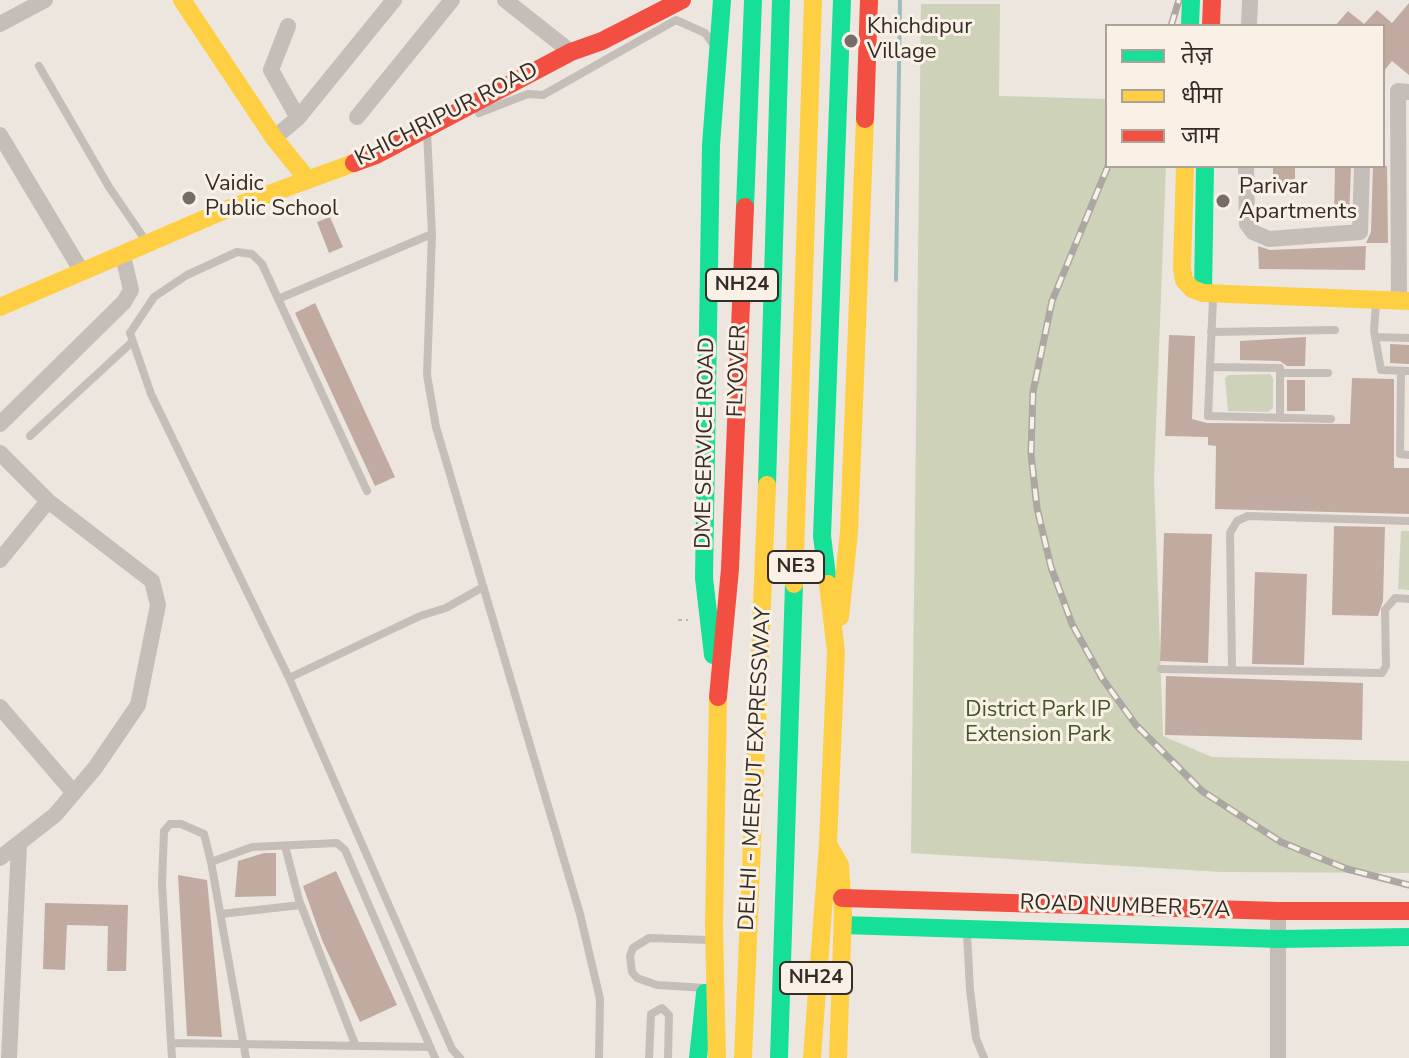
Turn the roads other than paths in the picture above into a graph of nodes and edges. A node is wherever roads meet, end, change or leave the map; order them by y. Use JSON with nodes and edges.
{"nodes":[{"id":1,"x":45,"y":0,"type":"edge"},
{"id":2,"x":182,"y":0,"type":"edge"},
{"id":3,"x":394,"y":0,"type":"edge"},
{"id":4,"x":452,"y":0,"type":"edge"},
{"id":5,"x":656,"y":0,"type":"edge"},
{"id":6,"x":682,"y":0,"type":"edge"},
{"id":7,"x":722,"y":0,"type":"edge"},
{"id":8,"x":753,"y":0,"type":"edge"},
{"id":9,"x":781,"y":0,"type":"edge"},
{"id":10,"x":813,"y":0,"type":"edge"},
{"id":11,"x":842,"y":0,"type":"edge"},
{"id":12,"x":869,"y":0,"type":"edge"},
{"id":13,"x":1191,"y":0,"type":"edge"},
{"id":14,"x":1212,"y":0,"type":"edge"},
{"id":15,"x":509,"y":1,"type":"edge"},
{"id":16,"x":0,"y":24,"type":"edge"},
{"id":17,"x":1190,"y":24,"type":"edge"},
{"id":18,"x":1211,"y":24,"type":"edge"},
{"id":19,"x":288,"y":26,"type":"dead end"},
{"id":20,"x":576,"y":49,"type":"junction"},
{"id":21,"x":718,"y":51,"type":"junction"},
{"id":22,"x":39,"y":66,"type":"dead end"},
{"id":23,"x":716,"y":81,"type":"junction"},
{"id":24,"x":868,"y":83,"type":"junction"},
{"id":25,"x":1409,"y":92,"type":"edge"},
{"id":26,"x":357,"y":117,"type":"dead end"},
{"id":27,"x":298,"y":118,"type":"junction"},
{"id":28,"x":466,"y":118,"type":"dead end"},
{"id":29,"x":427,"y":127,"type":"junction"},
{"id":30,"x":0,"y":135,"type":"edge"},
{"id":31,"x":274,"y":138,"type":"junction"},
{"id":32,"x":1185,"y":168,"type":"edge"},
{"id":33,"x":1205,"y":168,"type":"edge"},
{"id":34,"x":1246,"y":168,"type":"edge"},
{"id":35,"x":1362,"y":168,"type":"edge"},
{"id":36,"x":308,"y":180,"type":"junction"},
{"id":37,"x":432,"y":234,"type":"junction"},
{"id":38,"x":148,"y":245,"type":"junction"},
{"id":39,"x":123,"y":256,"type":"junction"},
{"id":40,"x":82,"y":272,"type":"junction"},
{"id":41,"x":1208,"y":293,"type":"junction"},
{"id":42,"x":278,"y":299,"type":"junction"},
{"id":43,"x":1376,"y":299,"type":"junction"},
{"id":44,"x":1404,"y":300,"type":"edge"},
{"id":45,"x":0,"y":307,"type":"edge"},
{"id":46,"x":1335,"y":330,"type":"dead end"},
{"id":47,"x":1211,"y":332,"type":"junction"},
{"id":48,"x":1375,"y":337,"type":"junction"},
{"id":49,"x":1409,"y":338,"type":"edge"},
{"id":50,"x":131,"y":343,"type":"junction"},
{"id":51,"x":1210,"y":367,"type":"junction"},
{"id":52,"x":1405,"y":371,"type":"edge"},
{"id":53,"x":1280,"y":373,"type":"junction"},
{"id":54,"x":1328,"y":373,"type":"dead end"},
{"id":55,"x":1280,"y":418,"type":"junction"},
{"id":56,"x":1331,"y":419,"type":"dead end"},
{"id":57,"x":0,"y":424,"type":"edge"},
{"id":58,"x":30,"y":436,"type":"dead end"},
{"id":59,"x":0,"y":453,"type":"edge"},
{"id":60,"x":1409,"y":455,"type":"edge"},
{"id":61,"x":367,"y":491,"type":"dead end"},
{"id":62,"x":48,"y":501,"type":"junction"},
{"id":63,"x":1409,"y":521,"type":"edge"},
{"id":64,"x":0,"y":560,"type":"edge"},
{"id":65,"x":483,"y":587,"type":"junction"},
{"id":66,"x":1409,"y":599,"type":"edge"},
{"id":67,"x":836,"y":652,"type":"junction"},
{"id":68,"x":1161,"y":669,"type":"dead end"},
{"id":69,"x":1232,"y":670,"type":"junction"},
{"id":70,"x":289,"y":678,"type":"junction"},
{"id":71,"x":718,"y":694,"type":"junction"},
{"id":72,"x":0,"y":707,"type":"edge"},
{"id":73,"x":74,"y":793,"type":"junction"},
{"id":74,"x":828,"y":844,"type":"junction"},
{"id":75,"x":19,"y":845,"type":"junction"},
{"id":76,"x":285,"y":846,"type":"junction"},
{"id":77,"x":0,"y":858,"type":"edge"},
{"id":78,"x":211,"y":862,"type":"junction"},
{"id":79,"x":842,"y":898,"type":"junction"},
{"id":80,"x":301,"y":905,"type":"junction"},
{"id":81,"x":1278,"y":911,"type":"junction"},
{"id":82,"x":1409,"y":911,"type":"edge"},
{"id":83,"x":221,"y":914,"type":"junction"},
{"id":84,"x":843,"y":925,"type":"junction"},
{"id":85,"x":967,"y":927,"type":"junction"},
{"id":86,"x":714,"y":933,"type":"junction"},
{"id":87,"x":1409,"y":937,"type":"edge"},
{"id":88,"x":1279,"y":939,"type":"junction"},
{"id":89,"x":706,"y":988,"type":"junction"},
{"id":90,"x":171,"y":1043,"type":"junction"},
{"id":91,"x":246,"y":1044,"type":"junction"},
{"id":92,"x":355,"y":1044,"type":"junction"},
{"id":93,"x":429,"y":1047,"type":"junction"},
{"id":94,"x":9,"y":1058,"type":"edge"},
{"id":95,"x":172,"y":1058,"type":"edge"},
{"id":96,"x":246,"y":1058,"type":"edge"},
{"id":97,"x":435,"y":1058,"type":"edge"},
{"id":98,"x":460,"y":1058,"type":"edge"},
{"id":99,"x":599,"y":1058,"type":"edge"},
{"id":100,"x":649,"y":1058,"type":"edge"},
{"id":101,"x":668,"y":1058,"type":"edge"},
{"id":102,"x":698,"y":1058,"type":"edge"},
{"id":103,"x":717,"y":1058,"type":"edge"},
{"id":104,"x":743,"y":1058,"type":"edge"},
{"id":105,"x":779,"y":1058,"type":"edge"},
{"id":106,"x":812,"y":1058,"type":"edge"},
{"id":107,"x":838,"y":1058,"type":"edge"},
{"id":108,"x":984,"y":1058,"type":"edge"},
{"id":109,"x":1278,"y":1058,"type":"edge"}],
"edges":[{"from":1,"to":16,"type":"street"},
{"from":2,"to":31,"type":"main road"},
{"from":3,"to":27,"type":"street"},
{"from":4,"to":26,"type":"street"},
{"from":5,"to":20,"type":"main road","name":"KHICHRIPUR ROAD"},
{"from":6,"to":20,"type":"main road","name":"KHICHRIPUR ROAD"},
{"from":7,"to":21,"type":"main road","name":"DME SERVICE ROAD"},
{"from":8,"to":71,"type":"main road","name":"FLYOVER","number":"NH24"},
{"from":9,"to":104,"type":"main road","name":"DELHI - MEERUT EXPRESSWAY","number":"NE3"},
{"from":10,"to":105,"type":"main road","name":"DELHI - MEERUT EXPRESSWAY","number":"NE3"},
{"from":11,"to":67,"type":"main road"},
{"from":12,"to":24,"type":"main road"},
{"from":13,"to":17,"type":"main road"},
{"from":14,"to":18,"type":"main road"},
{"from":15,"to":20,"type":"street"},
{"from":19,"to":27,"type":"street"},
{"from":20,"to":29,"type":"main road","name":"KHICHRIPUR ROAD"},
{"from":21,"to":23,"type":"main road","name":"DME SERVICE ROAD"},
{"from":21,"to":28,"type":"lane"},
{"from":22,"to":38,"type":"lane"},
{"from":23,"to":24,"type":"main road"},
{"from":23,"to":71,"type":"main road","name":"DME SERVICE ROAD"},
{"from":24,"to":67,"type":"main road"},
{"from":25,"to":44,"type":"street"},
{"from":27,"to":31,"type":"street"},
{"from":29,"to":36,"type":"main road","name":"KHICHRIPUR ROAD"},
{"from":29,"to":37,"type":"lane"},
{"from":30,"to":40,"type":"street"},
{"from":31,"to":36,"type":"main road"},
{"from":32,"to":41,"type":"main road"},
{"from":33,"to":41,"type":"main road"},
{"from":34,"to":35,"type":"street"},
{"from":36,"to":38,"type":"main road","name":"KHICHRIPUR ROAD"},
{"from":37,"to":42,"type":"lane"},
{"from":37,"to":65,"type":"lane"},
{"from":38,"to":39,"type":"main road","name":"KHICHRIPUR ROAD"},
{"from":39,"to":40,"type":"main road","name":"KHICHRIPUR ROAD"},
{"from":39,"to":57,"type":"street"},
{"from":40,"to":45,"type":"main road","name":"KHICHRIPUR ROAD"},
{"from":41,"to":43,"type":"main road"},
{"from":41,"to":47,"type":"lane"},
{"from":42,"to":50,"type":"lane"},
{"from":42,"to":61,"type":"lane"},
{"from":43,"to":44,"type":"main road"},
{"from":43,"to":48,"type":"lane"},
{"from":46,"to":47,"type":"lane"},
{"from":47,"to":51,"type":"lane"},
{"from":48,"to":49,"type":"lane"},
{"from":48,"to":52,"type":"lane"},
{"from":50,"to":58,"type":"lane"},
{"from":50,"to":70,"type":"lane"},
{"from":51,"to":53,"type":"lane"},
{"from":51,"to":55,"type":"lane"},
{"from":52,"to":60,"type":"lane"},
{"from":53,"to":54,"type":"lane"},
{"from":53,"to":55,"type":"lane"},
{"from":55,"to":56,"type":"lane"},
{"from":59,"to":62,"type":"street"},
{"from":62,"to":64,"type":"street"},
{"from":62,"to":73,"type":"street"},
{"from":63,"to":69,"type":"lane"},
{"from":65,"to":70,"type":"lane"},
{"from":65,"to":99,"type":"lane"},
{"from":66,"to":69,"type":"lane"},
{"from":67,"to":74,"type":"main road"},
{"from":68,"to":69,"type":"lane"},
{"from":70,"to":98,"type":"lane"},
{"from":71,"to":86,"type":"main road"},
{"from":72,"to":73,"type":"street"},
{"from":73,"to":75,"type":"street"},
{"from":74,"to":79,"type":"main road"},
{"from":74,"to":106,"type":"main road","number":"NH24"},
{"from":75,"to":77,"type":"street"},
{"from":75,"to":94,"type":"street"},
{"from":76,"to":78,"type":"lane"},
{"from":76,"to":80,"type":"lane"},
{"from":76,"to":93,"type":"lane"},
{"from":78,"to":83,"type":"lane"},
{"from":78,"to":90,"type":"lane"},
{"from":79,"to":81,"type":"main road","name":"ROAD NUMBER 57A"},
{"from":79,"to":84,"type":"main road"},
{"from":80,"to":83,"type":"lane"},
{"from":80,"to":92,"type":"lane"},
{"from":81,"to":82,"type":"main road","name":"ROAD NUMBER 57A"},
{"from":81,"to":88,"type":"street"},
{"from":83,"to":91,"type":"lane"},
{"from":84,"to":85,"type":"main road","name":"ROAD NUMBER 57A"},
{"from":84,"to":107,"type":"main road"},
{"from":85,"to":88,"type":"main road","name":"ROAD NUMBER 57A"},
{"from":85,"to":108,"type":"lane"},
{"from":86,"to":89,"type":"main road"},
{"from":86,"to":89,"type":"lane"},
{"from":86,"to":103,"type":"main road"},
{"from":87,"to":88,"type":"main road","name":"ROAD NUMBER 57A"},
{"from":88,"to":109,"type":"street"},
{"from":89,"to":102,"type":"main road"},
{"from":90,"to":91,"type":"lane"},
{"from":90,"to":95,"type":"lane"},
{"from":91,"to":92,"type":"lane"},
{"from":91,"to":96,"type":"lane"},
{"from":92,"to":93,"type":"lane"},
{"from":93,"to":97,"type":"lane"},
{"from":100,"to":101,"type":"lane"}]}
